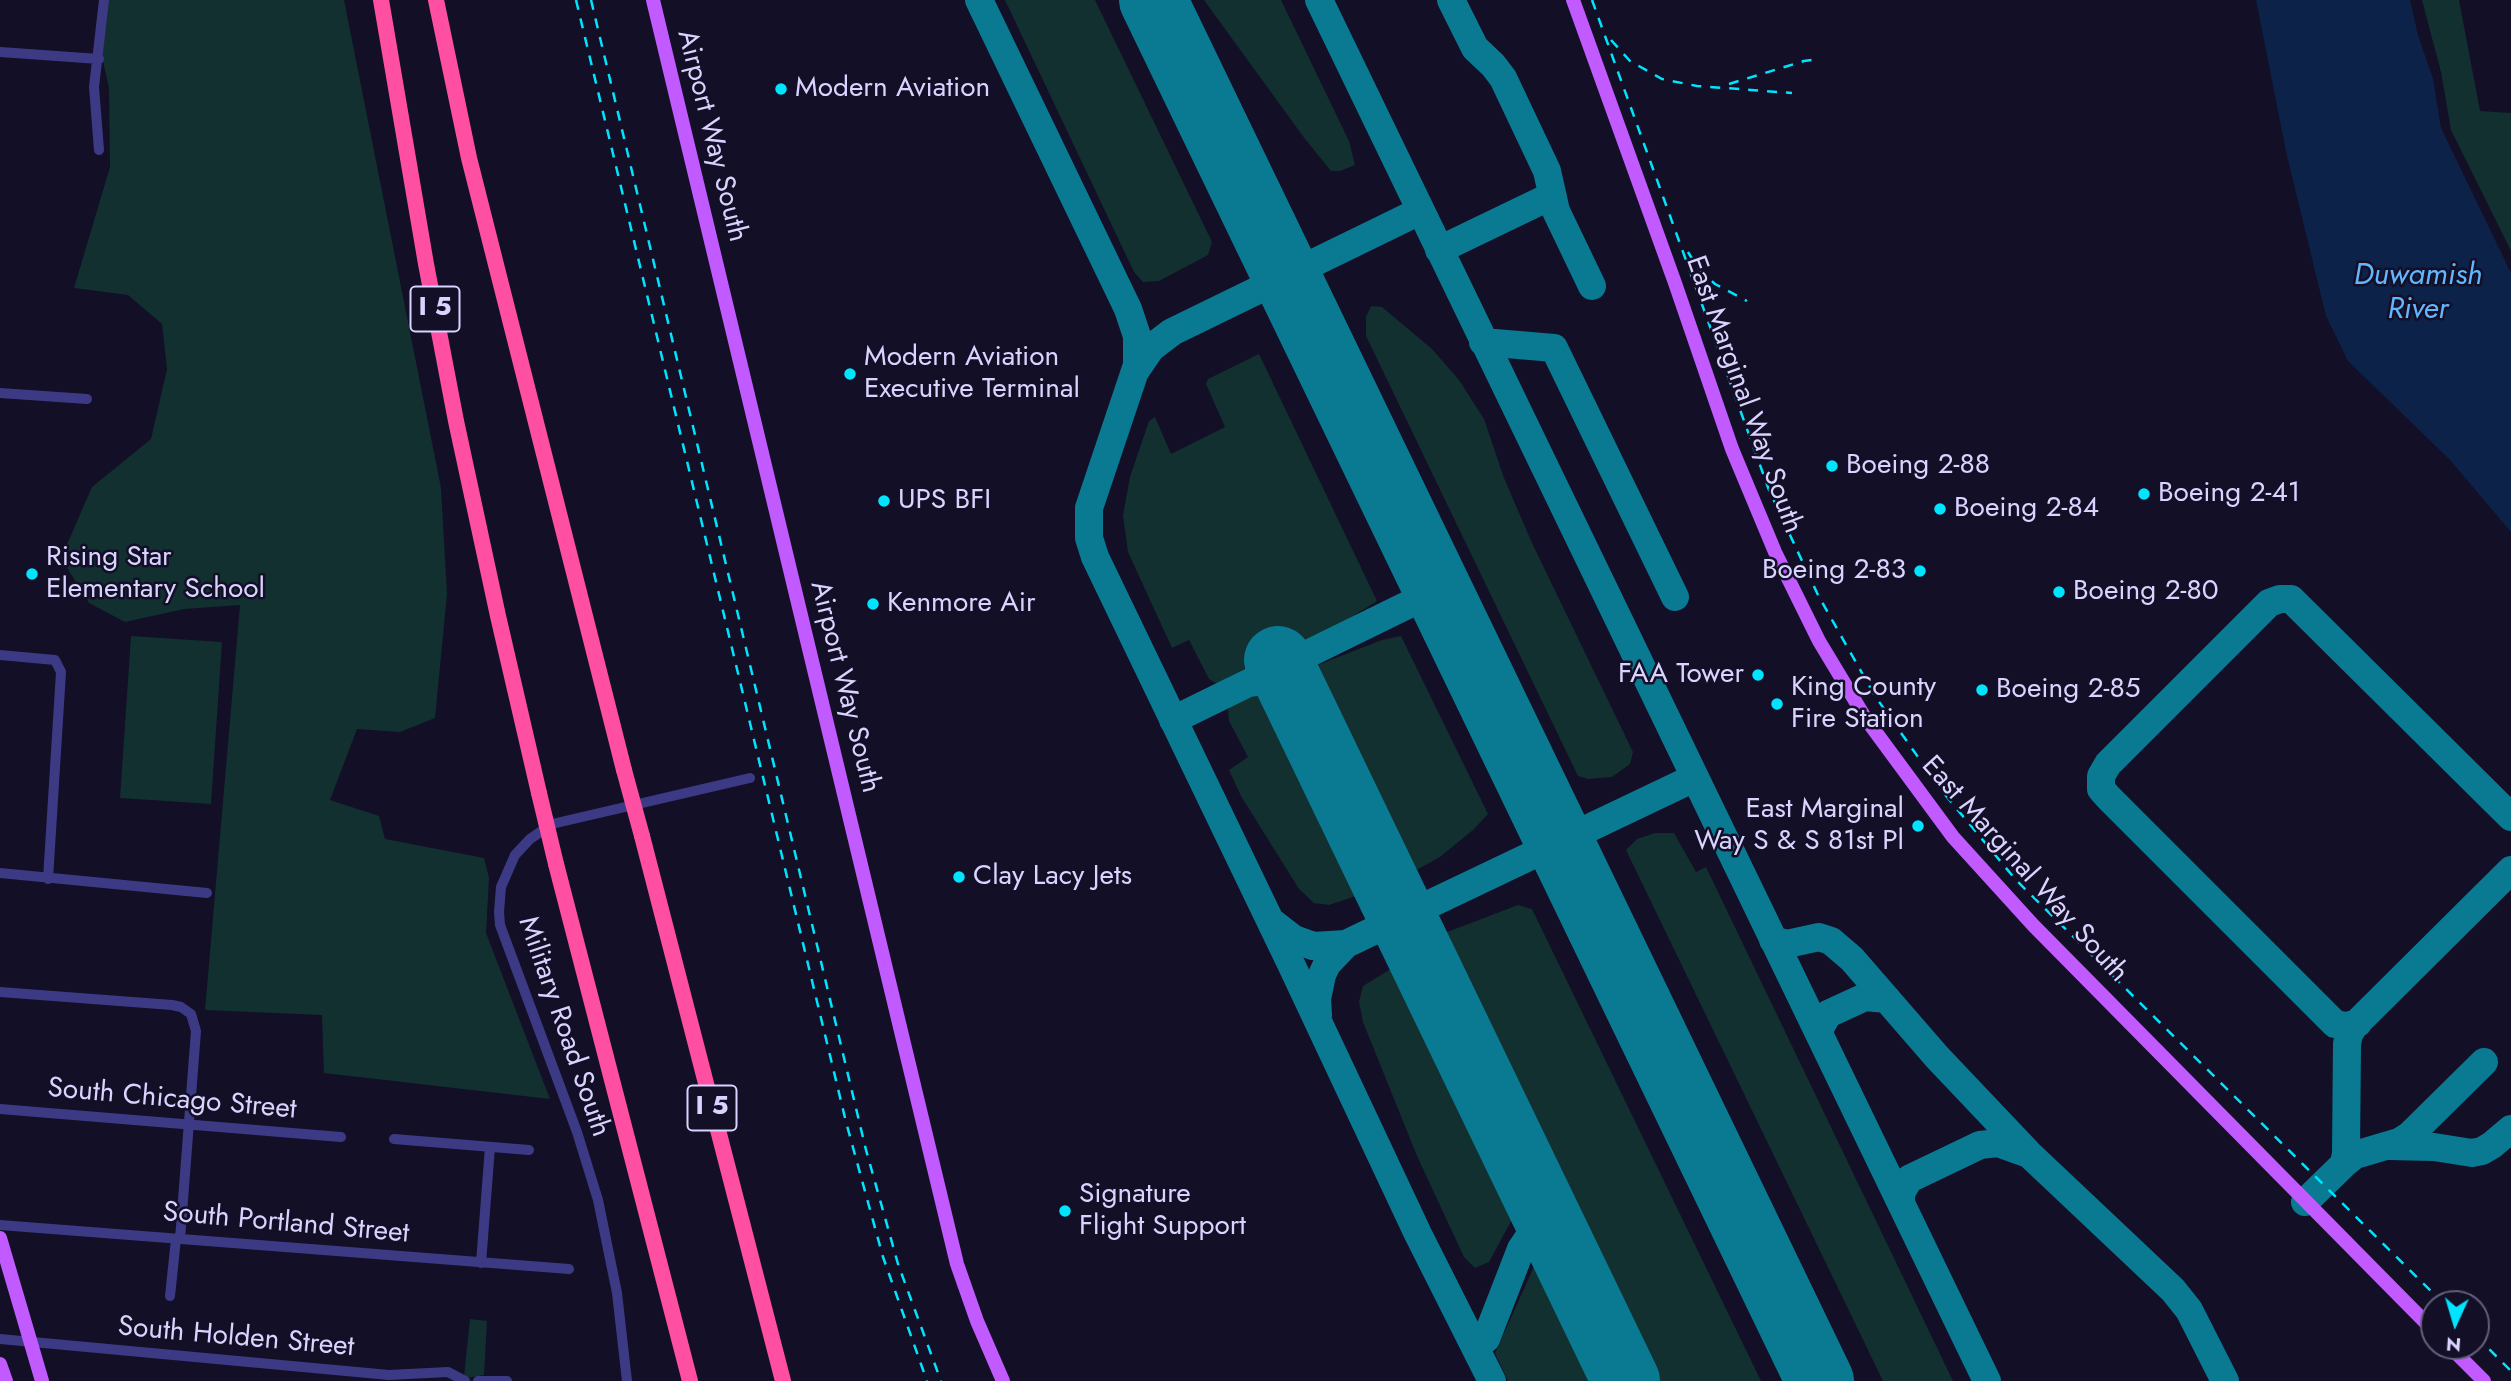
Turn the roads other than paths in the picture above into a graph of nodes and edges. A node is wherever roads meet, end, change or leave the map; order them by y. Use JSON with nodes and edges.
{"nodes":[{"id":1,"x":104,"y":0,"type":"edge"},
{"id":2,"x":381,"y":0,"type":"edge"},
{"id":3,"x":436,"y":0,"type":"edge"},
{"id":4,"x":653,"y":0,"type":"edge"},
{"id":5,"x":1573,"y":0,"type":"edge"},
{"id":6,"x":0,"y":52,"type":"edge"},
{"id":7,"x":99,"y":59,"type":"junction"},
{"id":8,"x":99,"y":150,"type":"dead end"},
{"id":9,"x":0,"y":394,"type":"edge"},
{"id":10,"x":87,"y":399,"type":"dead end"},
{"id":11,"x":0,"y":655,"type":"edge"},
{"id":12,"x":750,"y":778,"type":"dead end"},
{"id":13,"x":0,"y":873,"type":"edge"},
{"id":14,"x":48,"y":879,"type":"junction"},
{"id":15,"x":207,"y":892,"type":"dead end"},
{"id":16,"x":0,"y":992,"type":"edge"},
{"id":17,"x":0,"y":1109,"type":"edge"},
{"id":18,"x":189,"y":1124,"type":"junction"},
{"id":19,"x":341,"y":1137,"type":"dead end"},
{"id":20,"x":394,"y":1139,"type":"dead end"},
{"id":21,"x":491,"y":1146,"type":"junction"},
{"id":22,"x":529,"y":1150,"type":"dead end"},
{"id":23,"x":0,"y":1225,"type":"edge"},
{"id":24,"x":0,"y":1238,"type":"edge"},
{"id":25,"x":178,"y":1239,"type":"junction"},
{"id":26,"x":481,"y":1263,"type":"junction"},
{"id":27,"x":569,"y":1269,"type":"dead end"},
{"id":28,"x":170,"y":1296,"type":"dead end"},
{"id":29,"x":2420,"y":1317,"type":"edge"},
{"id":30,"x":0,"y":1339,"type":"edge"},
{"id":31,"x":30,"y":1342,"type":"junction"},
{"id":32,"x":2463,"y":1360,"type":"edge"},
{"id":33,"x":0,"y":1364,"type":"edge"},
{"id":34,"x":6,"y":1381,"type":"edge"},
{"id":35,"x":42,"y":1381,"type":"edge"},
{"id":36,"x":465,"y":1381,"type":"edge"},
{"id":37,"x":478,"y":1381,"type":"edge"},
{"id":38,"x":507,"y":1381,"type":"edge"},
{"id":39,"x":627,"y":1381,"type":"edge"},
{"id":40,"x":690,"y":1381,"type":"edge"},
{"id":41,"x":783,"y":1381,"type":"edge"},
{"id":42,"x":1003,"y":1381,"type":"edge"},
{"id":43,"x":2484,"y":1381,"type":"edge"}],
"edges":[{"from":1,"to":7,"type":"street"},
{"from":2,"to":40,"type":"highway","number":"I 5","bridge":true},
{"from":3,"to":41,"type":"highway","number":"I 5","bridge":true},
{"from":4,"to":42,"type":"main road","name":"Airport Way South"},
{"from":5,"to":29,"type":"main road","name":"East Marginal Way South"},
{"from":6,"to":7,"type":"street"},
{"from":7,"to":8,"type":"street"},
{"from":9,"to":10,"type":"street"},
{"from":11,"to":14,"type":"street"},
{"from":12,"to":39,"type":"street","name":"Military Road South"},
{"from":13,"to":14,"type":"street"},
{"from":14,"to":15,"type":"street"},
{"from":16,"to":18,"type":"street"},
{"from":17,"to":18,"type":"street","name":"South Chicago Street"},
{"from":18,"to":19,"type":"street","name":"South Chicago Street"},
{"from":18,"to":25,"type":"street"},
{"from":20,"to":21,"type":"street"},
{"from":21,"to":22,"type":"street"},
{"from":21,"to":26,"type":"street"},
{"from":23,"to":25,"type":"street","name":"South Portland Street"},
{"from":24,"to":31,"type":"main road"},
{"from":25,"to":26,"type":"street","name":"South Portland Street"},
{"from":25,"to":28,"type":"street"},
{"from":26,"to":27,"type":"street","name":"South Portland Street"},
{"from":30,"to":31,"type":"street","name":"South Holden Street"},
{"from":31,"to":35,"type":"main road"},
{"from":31,"to":36,"type":"street","name":"South Holden Street"},
{"from":32,"to":43,"type":"main road"},
{"from":33,"to":34,"type":"main road"},
{"from":37,"to":38,"type":"street"}]}
